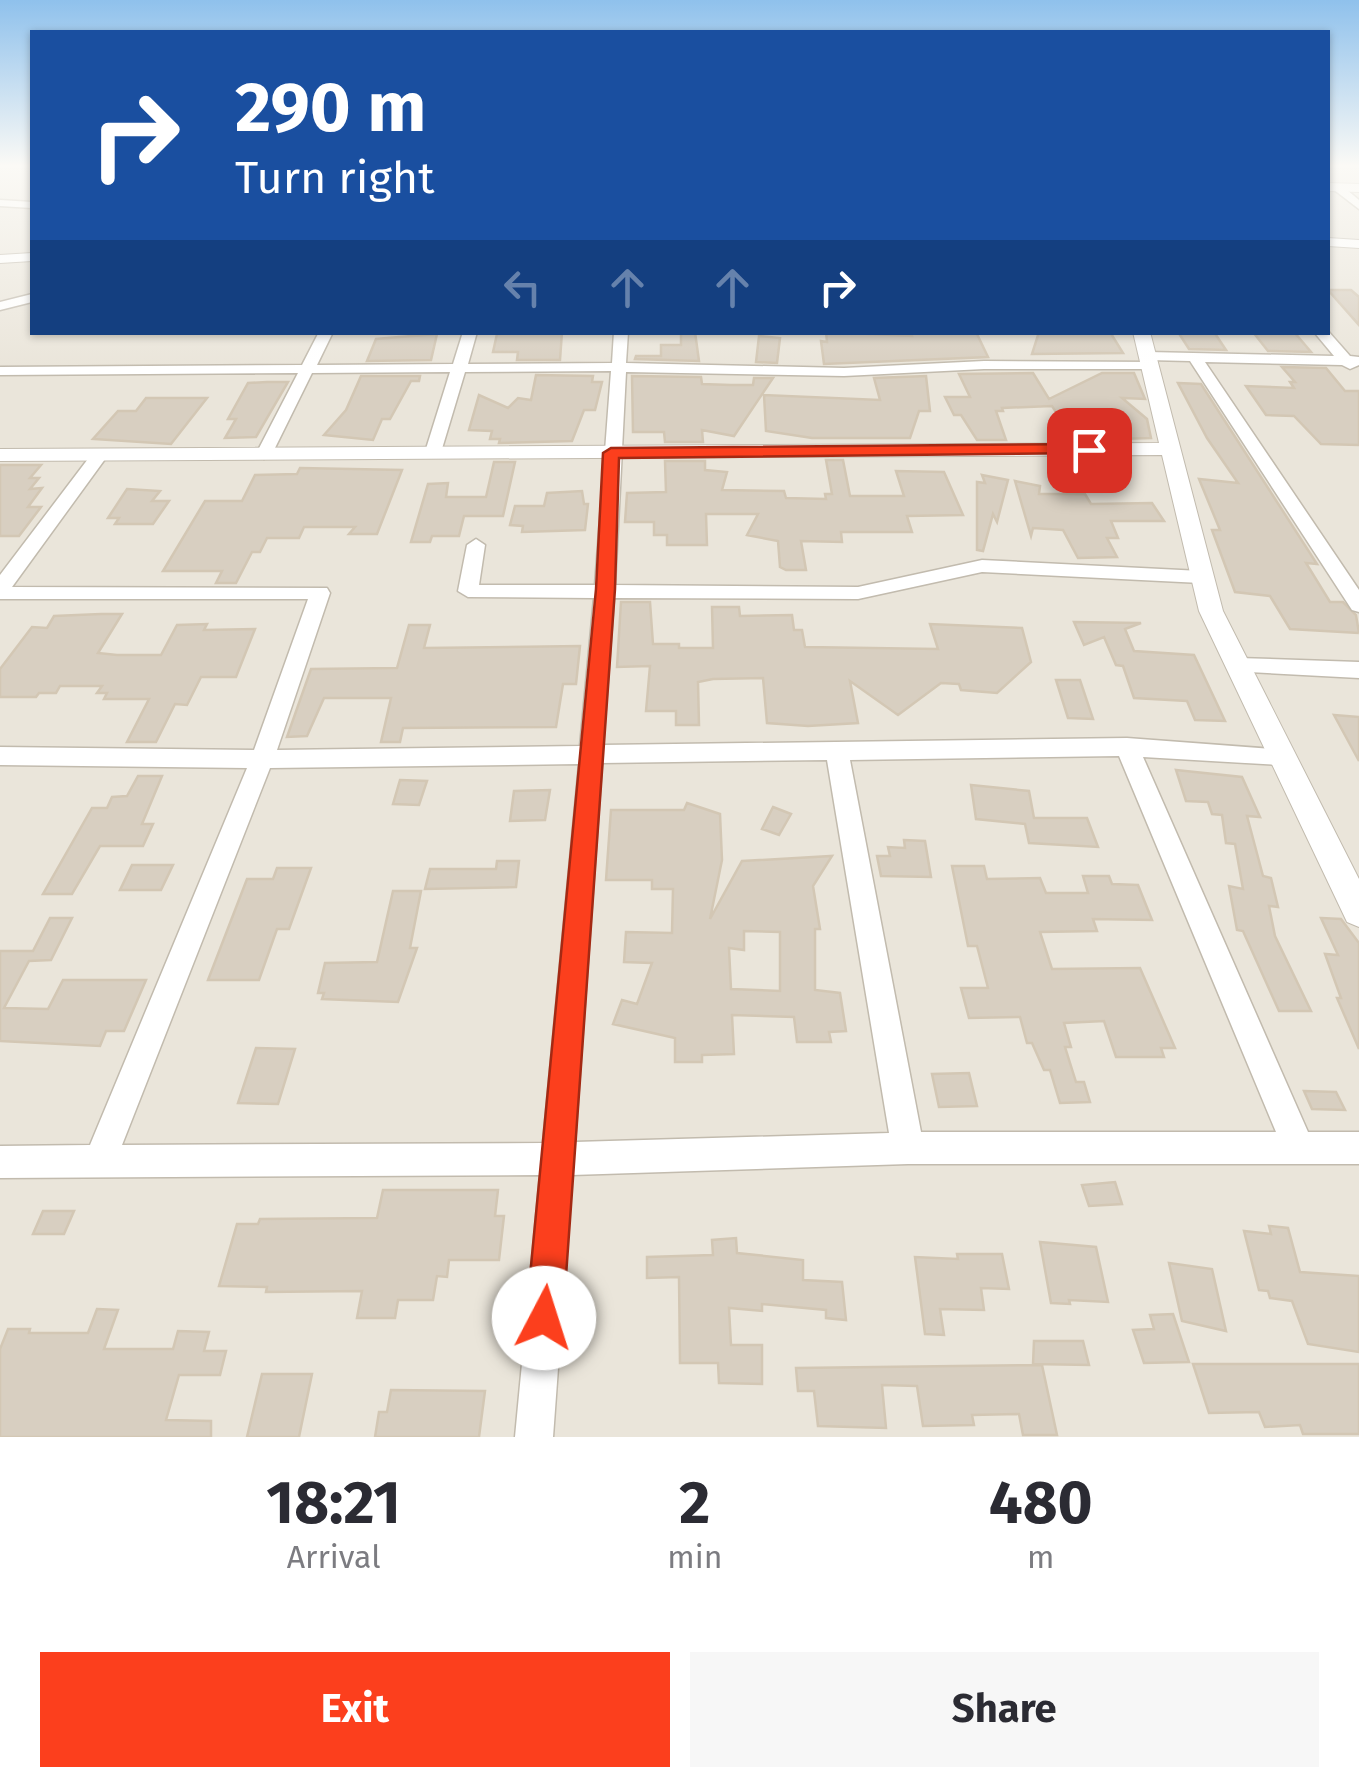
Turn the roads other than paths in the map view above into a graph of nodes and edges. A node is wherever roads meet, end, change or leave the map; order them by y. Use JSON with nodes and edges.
{"nodes":[{"id":1,"x":1330,"y":242,"type":"edge"},
{"id":2,"x":1359,"y":244,"type":"edge"},
{"id":3,"x":30,"y":258,"type":"edge"},
{"id":4,"x":0,"y":260,"type":"edge"},
{"id":5,"x":30,"y":298,"type":"edge"},
{"id":6,"x":0,"y":306,"type":"edge"},
{"id":7,"x":325,"y":335,"type":"edge"},
{"id":8,"x":469,"y":335,"type":"edge"},
{"id":9,"x":621,"y":335,"type":"edge"},
{"id":10,"x":1324,"y":335,"type":"edge"},
{"id":11,"x":1146,"y":351,"type":"edge"},
{"id":12,"x":1195,"y":358,"type":"junction"},
{"id":13,"x":1352,"y":360,"type":"edge"},
{"id":14,"x":618,"y":367,"type":"junction"},
{"id":15,"x":460,"y":368,"type":"junction"},
{"id":16,"x":308,"y":369,"type":"junction"},
{"id":17,"x":0,"y":371,"type":"edge"},
{"id":18,"x":1359,"y":375,"type":"edge"},
{"id":19,"x":1168,"y":449,"type":"junction"},
{"id":20,"x":433,"y":452,"type":"junction"},
{"id":21,"x":611,"y":453,"type":"junction"},
{"id":22,"x":264,"y":454,"type":"junction"},
{"id":23,"x":0,"y":455,"type":"edge"},
{"id":24,"x":100,"y":455,"type":"junction"},
{"id":25,"x":476,"y":545,"type":"dead end"},
{"id":26,"x":1201,"y":577,"type":"junction"},
{"id":27,"x":606,"y":589,"type":"junction"},
{"id":28,"x":0,"y":591,"type":"edge"},
{"id":29,"x":1359,"y":605,"type":"edge"},
{"id":30,"x":1238,"y":666,"type":"junction"},
{"id":31,"x":1359,"y":670,"type":"edge"},
{"id":32,"x":1127,"y":747,"type":"junction"},
{"id":33,"x":837,"y":751,"type":"junction"},
{"id":34,"x":591,"y":753,"type":"junction"},
{"id":35,"x":1279,"y":756,"type":"junction"},
{"id":36,"x":262,"y":759,"type":"junction"},
{"id":37,"x":3,"y":761,"type":"edge"},
{"id":38,"x":1359,"y":912,"type":"edge"},
{"id":39,"x":908,"y":1148,"type":"junction"},
{"id":40,"x":1299,"y":1148,"type":"junction"},
{"id":41,"x":1359,"y":1148,"type":"edge"},
{"id":42,"x":558,"y":1158,"type":"junction"},
{"id":43,"x":100,"y":1161,"type":"junction"},
{"id":44,"x":0,"y":1162,"type":"edge"},
{"id":45,"x":534,"y":1437,"type":"edge"}],
"edges":[{"from":1,"to":2,"type":"street"},
{"from":3,"to":4,"type":"street"},
{"from":5,"to":6,"type":"street"},
{"from":7,"to":16,"type":"street"},
{"from":8,"to":15,"type":"street"},
{"from":9,"to":14,"type":"street"},
{"from":10,"to":13,"type":"street"},
{"from":11,"to":12,"type":"street"},
{"from":11,"to":14,"type":"street"},
{"from":11,"to":19,"type":"street"},
{"from":12,"to":13,"type":"street"},
{"from":12,"to":29,"type":"street"},
{"from":13,"to":18,"type":"street"},
{"from":14,"to":15,"type":"street"},
{"from":14,"to":21,"type":"street"},
{"from":15,"to":16,"type":"street"},
{"from":15,"to":20,"type":"street"},
{"from":16,"to":17,"type":"street"},
{"from":16,"to":22,"type":"street"},
{"from":19,"to":21,"type":"street"},
{"from":19,"to":26,"type":"street"},
{"from":20,"to":21,"type":"street"},
{"from":20,"to":22,"type":"street"},
{"from":21,"to":27,"type":"street"},
{"from":22,"to":24,"type":"street"},
{"from":23,"to":24,"type":"street"},
{"from":24,"to":28,"type":"street"},
{"from":25,"to":27,"type":"street"},
{"from":26,"to":27,"type":"street"},
{"from":26,"to":30,"type":"street"},
{"from":27,"to":34,"type":"street"},
{"from":28,"to":36,"type":"street"},
{"from":30,"to":31,"type":"street"},
{"from":30,"to":35,"type":"street"},
{"from":32,"to":33,"type":"street"},
{"from":32,"to":35,"type":"street"},
{"from":32,"to":40,"type":"street"},
{"from":33,"to":34,"type":"street"},
{"from":33,"to":39,"type":"street"},
{"from":34,"to":36,"type":"street"},
{"from":34,"to":42,"type":"street"},
{"from":35,"to":38,"type":"street"},
{"from":36,"to":37,"type":"street"},
{"from":36,"to":43,"type":"street"},
{"from":39,"to":40,"type":"street"},
{"from":39,"to":42,"type":"street"},
{"from":40,"to":41,"type":"street"},
{"from":42,"to":43,"type":"street"},
{"from":42,"to":45,"type":"street"},
{"from":43,"to":44,"type":"street"}]}
